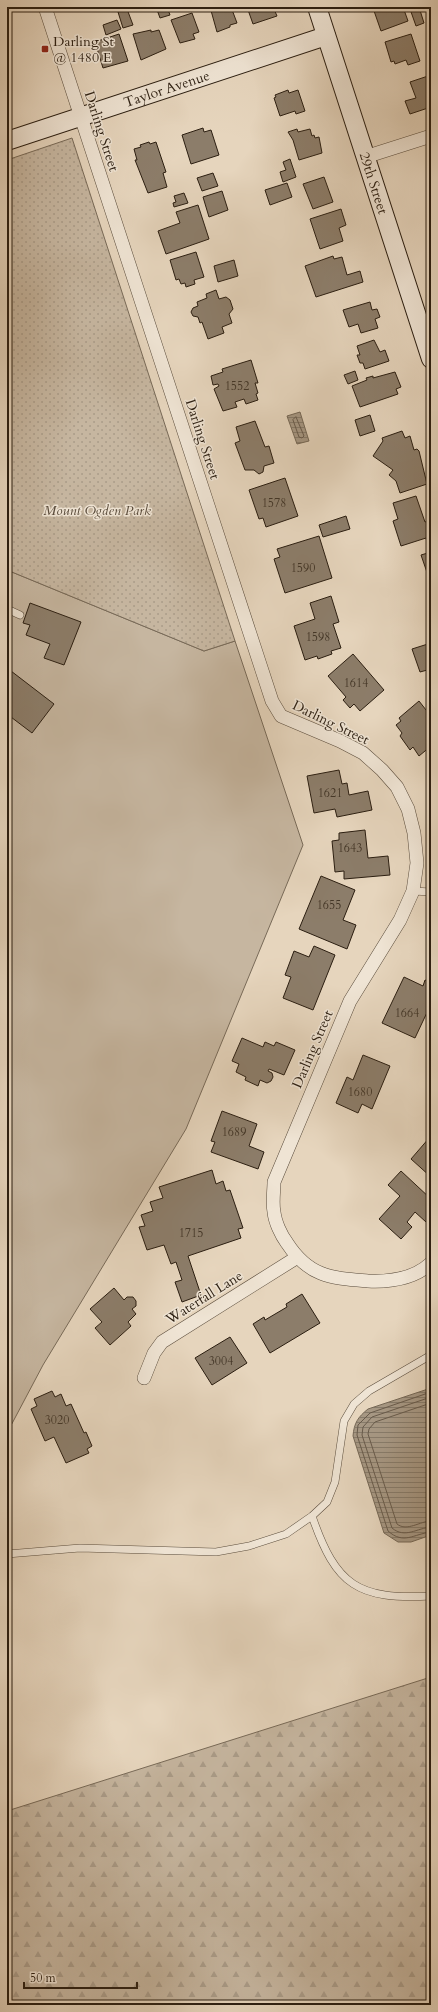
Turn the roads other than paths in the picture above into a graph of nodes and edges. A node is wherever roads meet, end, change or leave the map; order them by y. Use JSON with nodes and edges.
{"nodes":[{"id":1,"x":45,"y":7,"type":"edge"},
{"id":2,"x":317,"y":7,"type":"edge"},
{"id":3,"x":326,"y":36,"type":"junction"},
{"id":4,"x":81,"y":117,"type":"junction"},
{"id":5,"x":431,"y":136,"type":"edge"},
{"id":6,"x":7,"y":141,"type":"edge"},
{"id":7,"x":365,"y":156,"type":"junction"},
{"id":8,"x":431,"y":358,"type":"edge"},
{"id":9,"x":7,"y":609,"type":"edge"},
{"id":10,"x":20,"y":615,"type":"dead end"},
{"id":11,"x":412,"y":891,"type":"junction"},
{"id":12,"x":431,"y":892,"type":"edge"},
{"id":13,"x":296,"y":1258,"type":"junction"},
{"id":14,"x":431,"y":1263,"type":"edge"},
{"id":15,"x":431,"y":1355,"type":"edge"},
{"id":16,"x":144,"y":1378,"type":"dead end"},
{"id":17,"x":312,"y":1516,"type":"junction"},
{"id":18,"x":7,"y":1554,"type":"edge"},
{"id":19,"x":431,"y":1596,"type":"edge"}],
"edges":[{"from":1,"to":4,"type":"street","name":"Darling Street"},
{"from":2,"to":3,"type":"street","name":"29th Street"},
{"from":3,"to":4,"type":"street","name":"Taylor Avenue"},
{"from":3,"to":7,"type":"street","name":"29th Street"},
{"from":4,"to":6,"type":"street","name":"Taylor Avenue"},
{"from":4,"to":11,"type":"street","name":"Darling Street"},
{"from":5,"to":7,"type":"street"},
{"from":7,"to":8,"type":"street","name":"29th Street"},
{"from":9,"to":10,"type":"lane"},
{"from":11,"to":12,"type":"lane"},
{"from":11,"to":13,"type":"street","name":"Darling Street"},
{"from":13,"to":14,"type":"street","name":"Darling Street"},
{"from":13,"to":16,"type":"street","name":"Waterfall Lane"},
{"from":15,"to":17,"type":"lane"},
{"from":17,"to":18,"type":"lane"},
{"from":17,"to":19,"type":"lane"}]}
